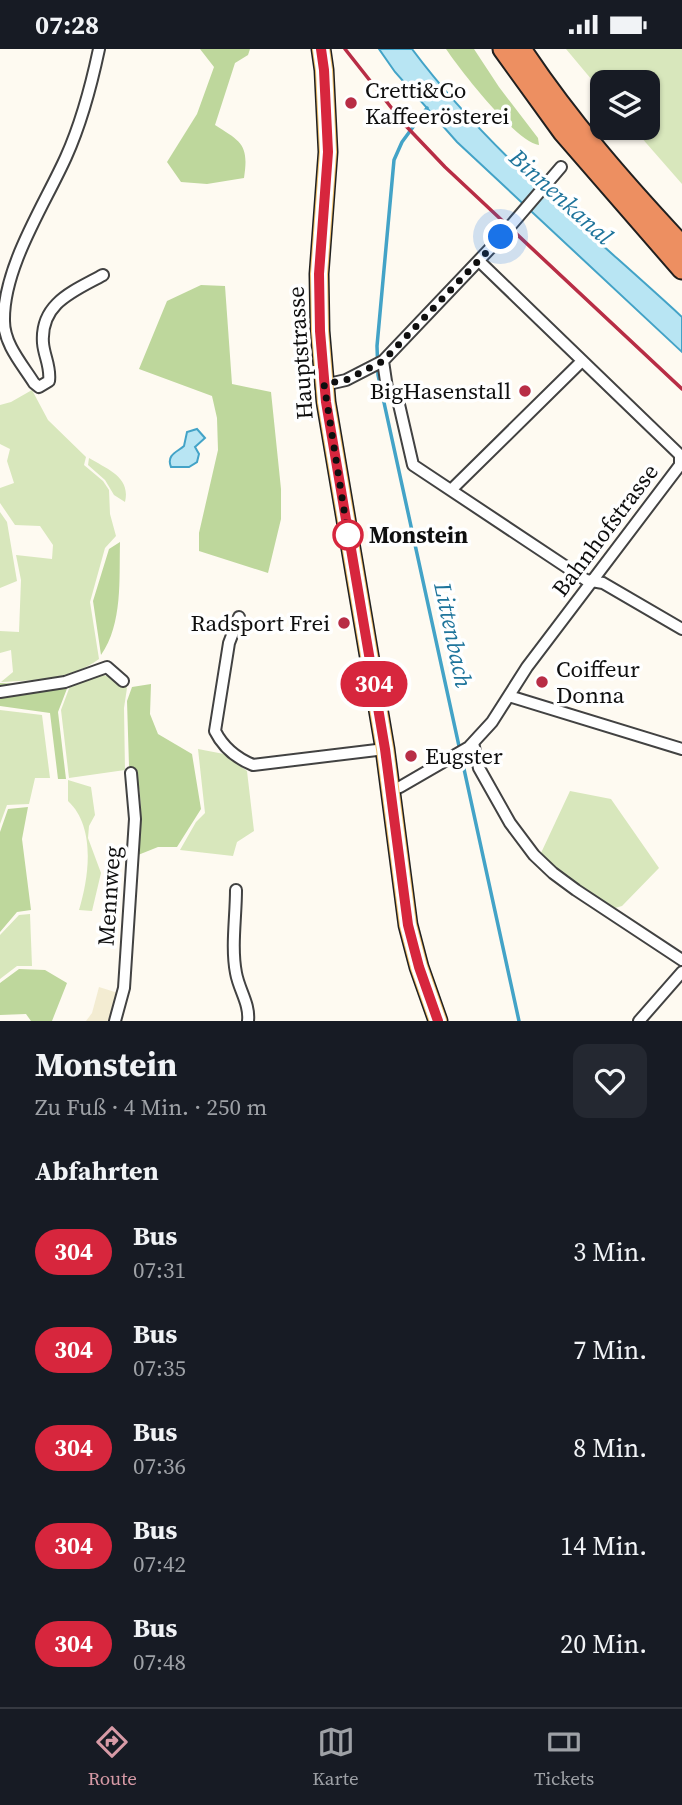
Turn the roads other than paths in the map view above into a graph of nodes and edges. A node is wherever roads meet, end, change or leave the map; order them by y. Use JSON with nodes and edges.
{"nodes":[{"id":1,"x":99,"y":49,"type":"edge"},
{"id":2,"x":321,"y":49,"type":"edge"},
{"id":3,"x":503,"y":49,"type":"edge"},
{"id":4,"x":521,"y":49,"type":"edge"},
{"id":5,"x":557,"y":170,"type":"dead end"},
{"id":6,"x":682,"y":246,"type":"edge"},
{"id":7,"x":478,"y":261,"type":"junction"},
{"id":8,"x":682,"y":268,"type":"edge"},
{"id":9,"x":103,"y":275,"type":"dead end"},
{"id":10,"x":383,"y":361,"type":"junction"},
{"id":11,"x":582,"y":361,"type":"junction"},
{"id":12,"x":324,"y":384,"type":"junction"},
{"id":13,"x":451,"y":490,"type":"junction"},
{"id":14,"x":592,"y":582,"type":"junction"},
{"id":15,"x":239,"y":617,"type":"dead end"},
{"id":16,"x":682,"y":629,"type":"edge"},
{"id":17,"x":123,"y":681,"type":"dead end"},
{"id":18,"x":0,"y":692,"type":"edge"},
{"id":19,"x":509,"y":696,"type":"junction"},
{"id":20,"x":471,"y":745,"type":"junction"},
{"id":21,"x":682,"y":748,"type":"edge"},
{"id":22,"x":385,"y":749,"type":"junction"},
{"id":23,"x":131,"y":773,"type":"dead end"},
{"id":24,"x":391,"y":789,"type":"junction"},
{"id":25,"x":236,"y":890,"type":"dead end"},
{"id":26,"x":682,"y":960,"type":"edge"},
{"id":27,"x":682,"y":972,"type":"edge"},
{"id":28,"x":115,"y":1021,"type":"edge"},
{"id":29,"x":248,"y":1021,"type":"edge"},
{"id":30,"x":438,"y":1021,"type":"edge"},
{"id":31,"x":639,"y":1021,"type":"edge"}],
"edges":[{"from":1,"to":9,"type":"street"},
{"from":2,"to":12,"type":"main road","name":"Hauptstrasse"},
{"from":3,"to":8,"type":"highway"},
{"from":4,"to":6,"type":"highway"},
{"from":5,"to":7,"type":"street"},
{"from":7,"to":10,"type":"street"},
{"from":7,"to":11,"type":"street","name":"Bahnhofstrasse"},
{"from":10,"to":12,"type":"street"},
{"from":10,"to":13,"type":"street"},
{"from":11,"to":13,"type":"street"},
{"from":11,"to":14,"type":"street","name":"Bahnhofstrasse"},
{"from":12,"to":22,"type":"main road","name":"Hauptstrasse"},
{"from":13,"to":14,"type":"street"},
{"from":14,"to":16,"type":"street"},
{"from":14,"to":19,"type":"street","name":"Bahnhofstrasse"},
{"from":15,"to":22,"type":"street"},
{"from":17,"to":18,"type":"street"},
{"from":19,"to":20,"type":"street","name":"Bahnhofstrasse"},
{"from":19,"to":21,"type":"street"},
{"from":20,"to":24,"type":"street","name":"Bahnhofstrasse"},
{"from":20,"to":26,"type":"street"},
{"from":22,"to":24,"type":"main road","name":"Hauptstrasse"},
{"from":23,"to":28,"type":"street","name":"Mennweg"},
{"from":24,"to":30,"type":"main road","name":"Hauptstrasse"},
{"from":25,"to":29,"type":"street"},
{"from":27,"to":31,"type":"street"}]}
